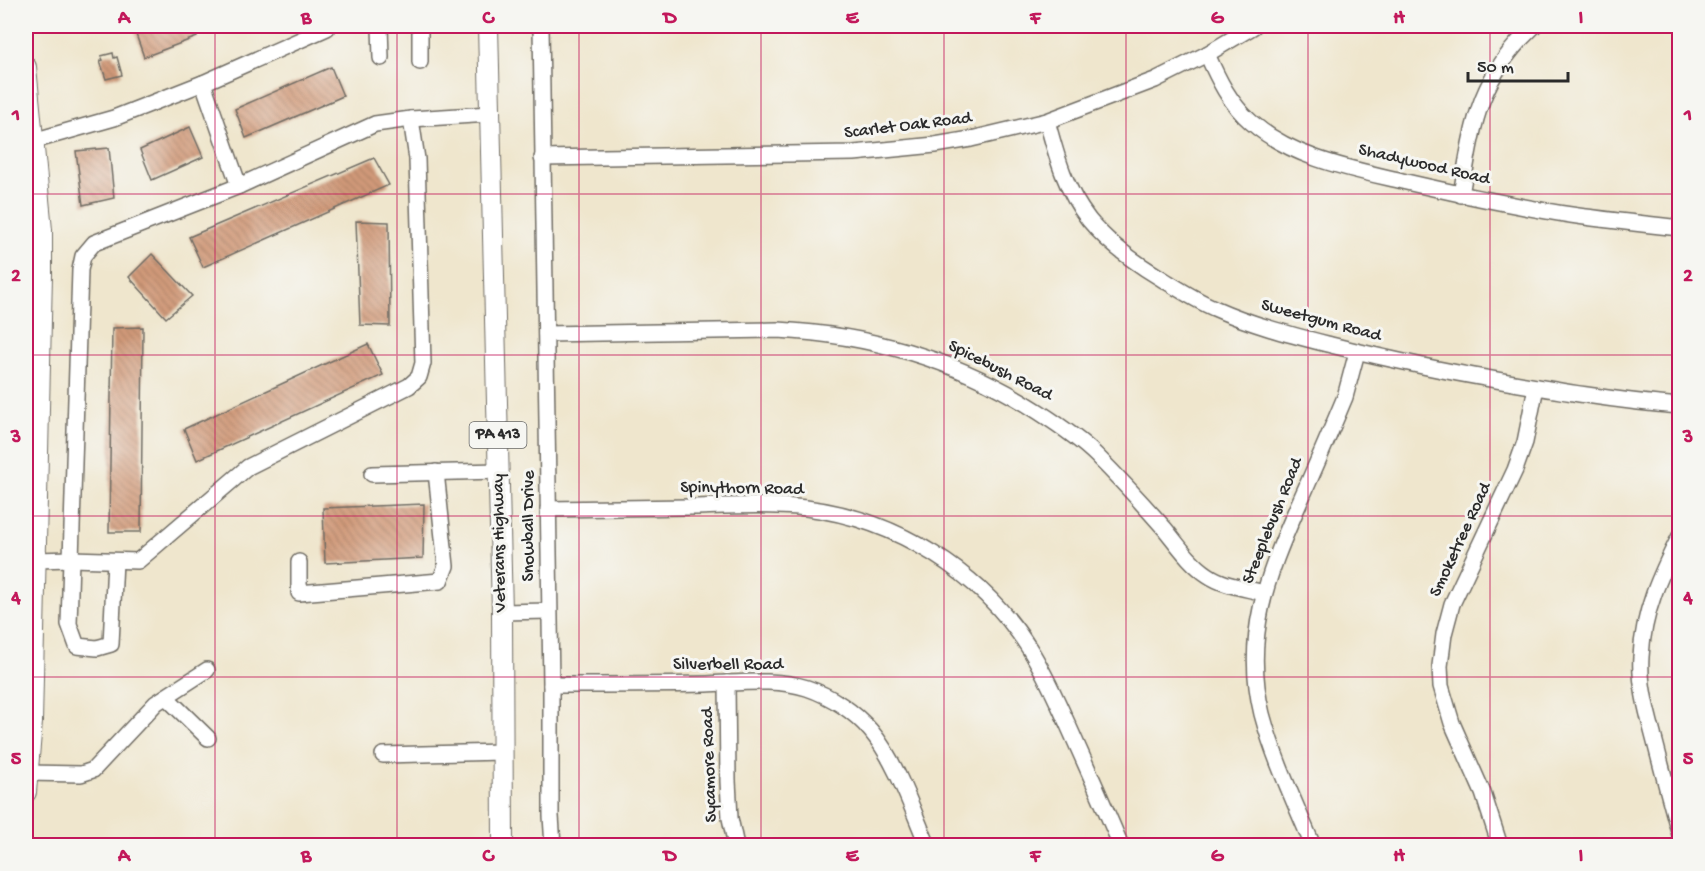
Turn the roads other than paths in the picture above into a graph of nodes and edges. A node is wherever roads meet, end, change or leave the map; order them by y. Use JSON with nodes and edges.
{"nodes":[{"id":1,"x":380,"y":26,"type":"edge"},
{"id":2,"x":420,"y":26,"type":"edge"},
{"id":3,"x":488,"y":26,"type":"edge"},
{"id":4,"x":541,"y":26,"type":"edge"},
{"id":5,"x":1254,"y":26,"type":"edge"},
{"id":6,"x":1534,"y":26,"type":"edge"},
{"id":7,"x":327,"y":28,"type":"dead end"},
{"id":8,"x":1207,"y":54,"type":"junction"},
{"id":9,"x":381,"y":58,"type":"dead end"},
{"id":10,"x":420,"y":62,"type":"dead end"},
{"id":11,"x":26,"y":67,"type":"edge"},
{"id":12,"x":203,"y":83,"type":"junction"},
{"id":13,"x":490,"y":114,"type":"junction"},
{"id":14,"x":411,"y":119,"type":"junction"},
{"id":15,"x":1047,"y":121,"type":"junction"},
{"id":16,"x":33,"y":141,"type":"junction"},
{"id":17,"x":542,"y":158,"type":"junction"},
{"id":18,"x":239,"y":186,"type":"junction"},
{"id":19,"x":1461,"y":195,"type":"junction"},
{"id":20,"x":1680,"y":228,"type":"edge"},
{"id":21,"x":546,"y":334,"type":"junction"},
{"id":22,"x":1357,"y":352,"type":"junction"},
{"id":23,"x":33,"y":381,"type":"edge"},
{"id":24,"x":1536,"y":387,"type":"junction"},
{"id":25,"x":1680,"y":406,"type":"edge"},
{"id":26,"x":499,"y":471,"type":"junction"},
{"id":27,"x":436,"y":472,"type":"junction"},
{"id":28,"x":372,"y":474,"type":"dead end"},
{"id":29,"x":548,"y":509,"type":"junction"},
{"id":30,"x":1680,"y":536,"type":"edge"},
{"id":31,"x":71,"y":559,"type":"junction"},
{"id":32,"x":36,"y":560,"type":"junction"},
{"id":33,"x":115,"y":561,"type":"junction"},
{"id":34,"x":299,"y":562,"type":"dead end"},
{"id":35,"x":1264,"y":593,"type":"junction"},
{"id":36,"x":549,"y":610,"type":"junction"},
{"id":37,"x":502,"y":612,"type":"junction"},
{"id":38,"x":207,"y":670,"type":"dead end"},
{"id":39,"x":727,"y":683,"type":"junction"},
{"id":40,"x":551,"y":686,"type":"junction"},
{"id":41,"x":166,"y":697,"type":"junction"},
{"id":42,"x":208,"y":738,"type":"dead end"},
{"id":43,"x":502,"y":752,"type":"junction"},
{"id":44,"x":383,"y":755,"type":"dead end"},
{"id":45,"x":26,"y":782,"type":"edge"},
{"id":46,"x":1680,"y":835,"type":"edge"},
{"id":47,"x":503,"y":846,"type":"edge"},
{"id":48,"x":553,"y":846,"type":"edge"},
{"id":49,"x":736,"y":846,"type":"edge"},
{"id":50,"x":928,"y":846,"type":"edge"},
{"id":51,"x":1121,"y":846,"type":"edge"},
{"id":52,"x":1313,"y":846,"type":"edge"},
{"id":53,"x":1500,"y":846,"type":"edge"}],
"edges":[{"from":1,"to":9,"type":"street"},
{"from":2,"to":10,"type":"street"},
{"from":3,"to":13,"type":"main road","name":"Veterans Highway","number":"PA 413"},
{"from":4,"to":17,"type":"street","name":"Snowball Drive"},
{"from":5,"to":8,"type":"street","name":"Scarlet Oak Road"},
{"from":6,"to":19,"type":"street"},
{"from":7,"to":12,"type":"street"},
{"from":8,"to":15,"type":"street","name":"Scarlet Oak Road"},
{"from":8,"to":19,"type":"street","name":"Shadywood Road"},
{"from":11,"to":16,"type":"main road"},
{"from":12,"to":16,"type":"street"},
{"from":12,"to":18,"type":"street"},
{"from":13,"to":14,"type":"street"},
{"from":13,"to":26,"type":"main road","name":"Veterans Highway","number":"PA 413"},
{"from":14,"to":18,"type":"street"},
{"from":14,"to":33,"type":"street"},
{"from":15,"to":17,"type":"street","name":"Scarlet Oak Road"},
{"from":15,"to":22,"type":"street","name":"Sweetgum Road"},
{"from":16,"to":23,"type":"main road"},
{"from":17,"to":21,"type":"street","name":"Snowball Drive"},
{"from":18,"to":31,"type":"street"},
{"from":19,"to":20,"type":"street","name":"Shadywood Road"},
{"from":21,"to":29,"type":"street","name":"Snowball Drive"},
{"from":21,"to":35,"type":"street","name":"Spicebush Road"},
{"from":22,"to":24,"type":"street","name":"Sweetgum Road"},
{"from":22,"to":35,"type":"street","name":"Steeplebush Road"},
{"from":23,"to":32,"type":"main road"},
{"from":24,"to":25,"type":"street","name":"Sweetgum Road"},
{"from":24,"to":53,"type":"street","name":"Smoketree Road"},
{"from":26,"to":27,"type":"street"},
{"from":26,"to":37,"type":"main road","name":"Veterans Highway","number":"PA 413"},
{"from":27,"to":28,"type":"street"},
{"from":27,"to":34,"type":"street"},
{"from":29,"to":36,"type":"street","name":"Snowball Drive"},
{"from":29,"to":51,"type":"street","name":"Spinythorn Road"},
{"from":30,"to":46,"type":"street"},
{"from":31,"to":32,"type":"street"},
{"from":31,"to":33,"type":"street"},
{"from":31,"to":33,"type":"street"},
{"from":32,"to":45,"type":"main road"},
{"from":35,"to":52,"type":"street","name":"Steeplebush Road"},
{"from":36,"to":37,"type":"street"},
{"from":36,"to":40,"type":"street","name":"Snowball Drive"},
{"from":37,"to":43,"type":"main road","name":"Veterans Highway","number":"PA 413"},
{"from":38,"to":41,"type":"street"},
{"from":39,"to":40,"type":"street","name":"Silverbell Road"},
{"from":39,"to":49,"type":"street","name":"Sycamore Road"},
{"from":39,"to":50,"type":"street","name":"Silverbell Road"},
{"from":40,"to":48,"type":"street","name":"Snowball Drive"},
{"from":41,"to":42,"type":"street"},
{"from":41,"to":45,"type":"street"},
{"from":43,"to":44,"type":"street"},
{"from":43,"to":47,"type":"main road","name":"Veterans Highway","number":"PA 413"}]}
